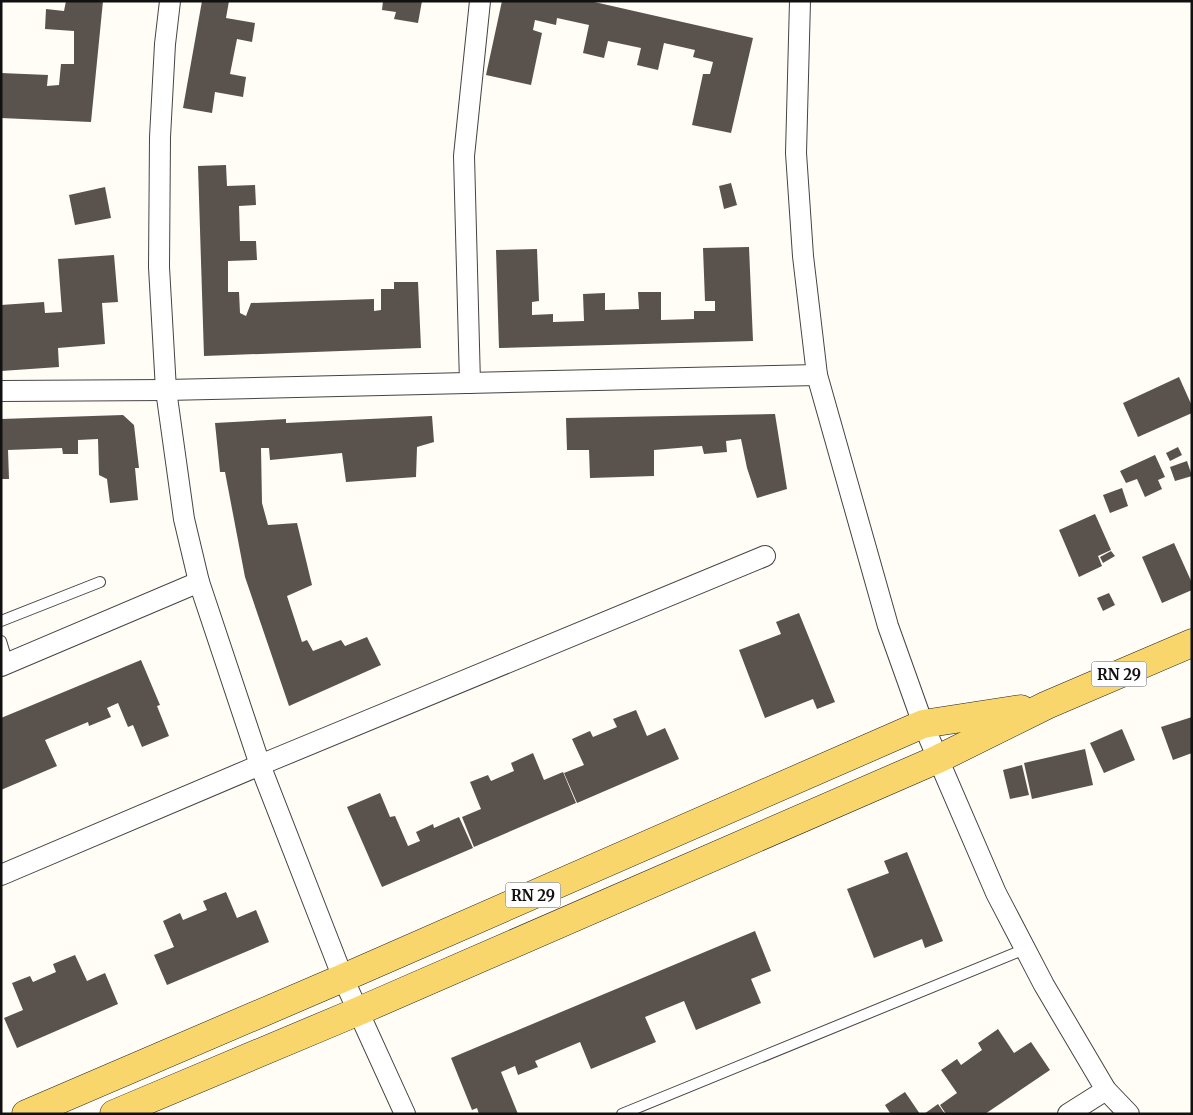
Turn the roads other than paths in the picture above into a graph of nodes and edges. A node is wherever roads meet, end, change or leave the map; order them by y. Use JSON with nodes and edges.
{"nodes":[{"id":1,"x":170,"y":1,"type":"edge"},
{"id":2,"x":480,"y":1,"type":"edge"},
{"id":3,"x":800,"y":1,"type":"edge"},
{"id":4,"x":817,"y":374,"type":"junction"},
{"id":5,"x":470,"y":383,"type":"junction"},
{"id":6,"x":166,"y":390,"type":"junction"},
{"id":7,"x":1,"y":391,"type":"edge"},
{"id":8,"x":765,"y":556,"type":"dead end"},
{"id":9,"x":100,"y":582,"type":"dead end"},
{"id":10,"x":199,"y":582,"type":"junction"},
{"id":11,"x":1,"y":621,"type":"edge"},
{"id":12,"x":1,"y":641,"type":"edge"},
{"id":13,"x":1192,"y":643,"type":"edge"},
{"id":14,"x":4,"y":665,"type":"edge"},
{"id":15,"x":1047,"y":705,"type":"junction"},
{"id":16,"x":923,"y":724,"type":"junction"},
{"id":17,"x":938,"y":759,"type":"junction"},
{"id":18,"x":260,"y":765,"type":"junction"},
{"id":19,"x":1,"y":875,"type":"edge"},
{"id":20,"x":1025,"y":949,"type":"junction"},
{"id":21,"x":343,"y":978,"type":"junction"},
{"id":22,"x":359,"y":1010,"type":"junction"},
{"id":23,"x":1106,"y":1090,"type":"junction"},
{"id":24,"x":26,"y":1114,"type":"edge"},
{"id":25,"x":114,"y":1114,"type":"edge"},
{"id":26,"x":405,"y":1114,"type":"edge"},
{"id":27,"x":622,"y":1114,"type":"edge"},
{"id":28,"x":1068,"y":1114,"type":"edge"},
{"id":29,"x":1129,"y":1114,"type":"edge"}],
"edges":[{"from":1,"to":6,"type":"street"},
{"from":2,"to":5,"type":"street"},
{"from":3,"to":4,"type":"street"},
{"from":4,"to":5,"type":"street"},
{"from":4,"to":16,"type":"street"},
{"from":5,"to":6,"type":"street"},
{"from":6,"to":7,"type":"street"},
{"from":6,"to":10,"type":"street"},
{"from":8,"to":18,"type":"street"},
{"from":9,"to":11,"type":"lane"},
{"from":10,"to":14,"type":"street"},
{"from":10,"to":18,"type":"street"},
{"from":12,"to":14,"type":"lane"},
{"from":13,"to":15,"type":"main road","number":"RN 29"},
{"from":15,"to":16,"type":"main road","number":"RN 29"},
{"from":15,"to":17,"type":"main road","number":"RN 29"},
{"from":16,"to":17,"type":"street"},
{"from":16,"to":21,"type":"main road","number":"RN 29"},
{"from":17,"to":20,"type":"street"},
{"from":17,"to":22,"type":"main road","number":"RN 29"},
{"from":18,"to":19,"type":"street"},
{"from":18,"to":21,"type":"street"},
{"from":20,"to":23,"type":"street"},
{"from":20,"to":27,"type":"lane"},
{"from":21,"to":22,"type":"street"},
{"from":21,"to":24,"type":"main road","number":"RN 29"},
{"from":22,"to":25,"type":"main road","number":"RN 29"},
{"from":22,"to":26,"type":"street"},
{"from":23,"to":28,"type":"street"},
{"from":23,"to":29,"type":"street"}]}
